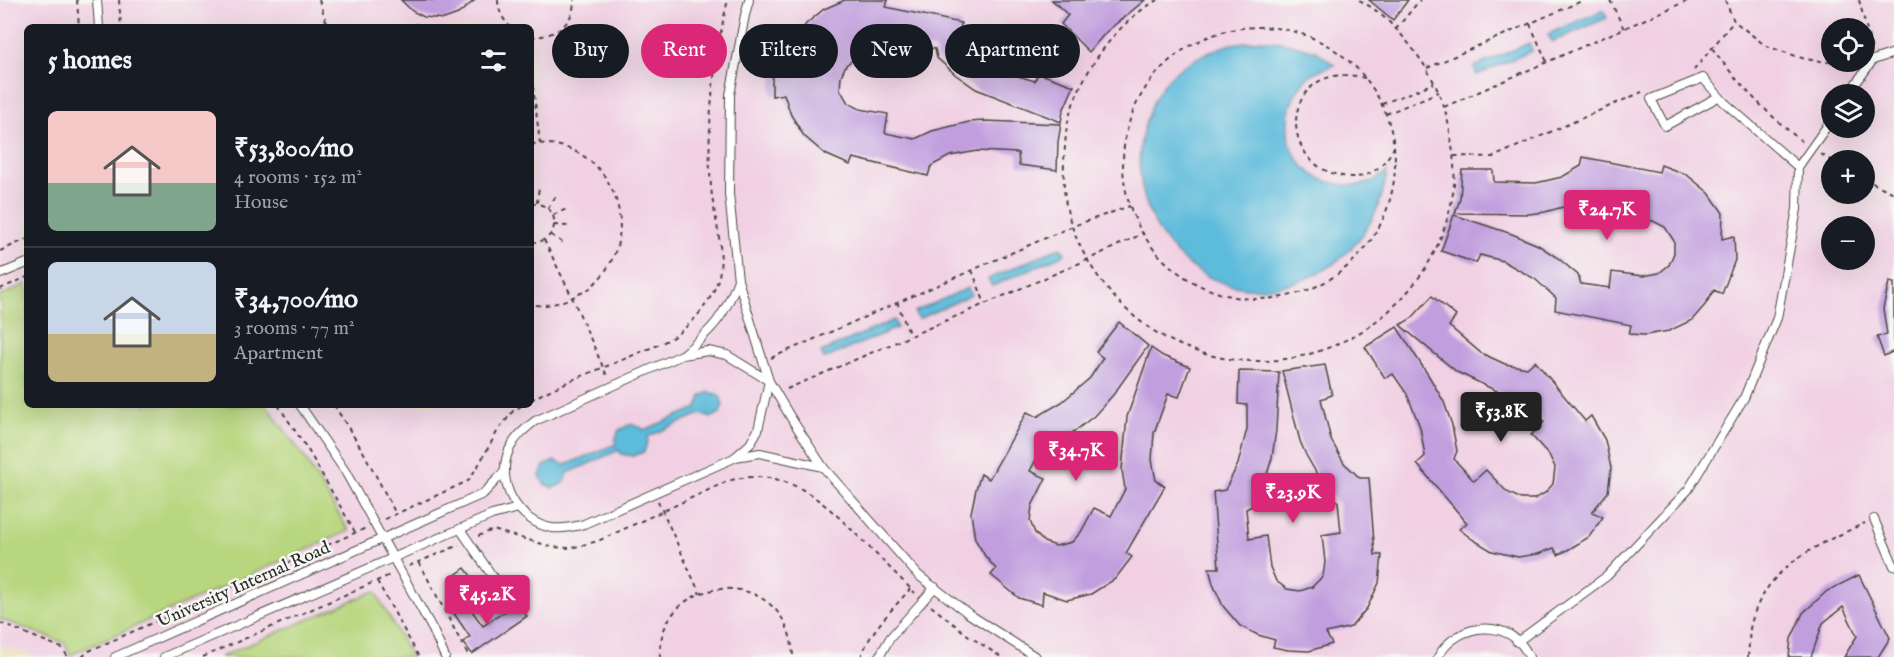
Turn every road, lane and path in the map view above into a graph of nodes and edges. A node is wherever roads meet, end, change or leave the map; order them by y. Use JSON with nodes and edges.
{"nodes":[{"id":1,"x":77,"y":0,"type":"edge"},
{"id":2,"x":97,"y":0,"type":"edge"},
{"id":3,"x":119,"y":0,"type":"edge"},
{"id":4,"x":319,"y":0,"type":"edge"},
{"id":5,"x":498,"y":0,"type":"edge"},
{"id":6,"x":574,"y":0,"type":"edge"},
{"id":7,"x":728,"y":0,"type":"edge"},
{"id":8,"x":749,"y":0,"type":"edge"},
{"id":9,"x":1158,"y":0,"type":"edge"},
{"id":10,"x":1359,"y":0,"type":"edge"},
{"id":11,"x":1420,"y":0,"type":"edge"},
{"id":12,"x":1584,"y":0,"type":"edge"},
{"id":13,"x":1610,"y":0,"type":"edge"},
{"id":14,"x":1689,"y":0,"type":"edge"},
{"id":15,"x":1725,"y":0,"type":"edge"},
{"id":16,"x":1859,"y":0,"type":"edge"},
{"id":17,"x":1864,"y":18,"type":"edge"},
{"id":18,"x":1734,"y":21,"type":"junction"},
{"id":19,"x":79,"y":24,"type":"edge"},
{"id":20,"x":99,"y":24,"type":"edge"},
{"id":21,"x":121,"y":24,"type":"edge"},
{"id":22,"x":327,"y":24,"type":"edge"},
{"id":23,"x":507,"y":24,"type":"edge"},
{"id":24,"x":1530,"y":24,"type":"junction"},
{"id":25,"x":1396,"y":28,"type":"junction"},
{"id":26,"x":1624,"y":28,"type":"junction"},
{"id":27,"x":534,"y":37,"type":"edge"},
{"id":28,"x":1712,"y":48,"type":"junction"},
{"id":29,"x":1894,"y":53,"type":"edge"},
{"id":30,"x":1875,"y":60,"type":"edge"},
{"id":31,"x":1821,"y":61,"type":"edge"},
{"id":32,"x":1547,"y":62,"type":"junction"},
{"id":33,"x":1427,"y":68,"type":"junction"},
{"id":34,"x":1695,"y":69,"type":"dead end"},
{"id":35,"x":1865,"y":72,"type":"edge"},
{"id":36,"x":1366,"y":78,"type":"junction"},
{"id":37,"x":1434,"y":82,"type":"junction"},
{"id":38,"x":1856,"y":84,"type":"edge"},
{"id":39,"x":1439,"y":92,"type":"junction"},
{"id":40,"x":1642,"y":92,"type":"dead end"},
{"id":41,"x":534,"y":93,"type":"edge"},
{"id":42,"x":1718,"y":97,"type":"junction"},
{"id":43,"x":1382,"y":104,"type":"junction"},
{"id":44,"x":1444,"y":106,"type":"junction"},
{"id":45,"x":1386,"y":114,"type":"junction"},
{"id":46,"x":1821,"y":134,"type":"edge"},
{"id":47,"x":534,"y":144,"type":"edge"},
{"id":48,"x":540,"y":144,"type":"junction"},
{"id":49,"x":1394,"y":147,"type":"junction"},
{"id":50,"x":1811,"y":148,"type":"junction"},
{"id":51,"x":1821,"y":154,"type":"edge"},
{"id":52,"x":1453,"y":156,"type":"junction"},
{"id":53,"x":1798,"y":167,"type":"junction"},
{"id":54,"x":1875,"y":184,"type":"edge"},
{"id":55,"x":539,"y":186,"type":"dead end"},
{"id":56,"x":558,"y":193,"type":"dead end"},
{"id":57,"x":1894,"y":194,"type":"edge"},
{"id":58,"x":537,"y":203,"type":"junction"},
{"id":59,"x":534,"y":204,"type":"edge"},
{"id":60,"x":1130,"y":206,"type":"junction"},
{"id":61,"x":548,"y":209,"type":"junction"},
{"id":62,"x":567,"y":209,"type":"dead end"},
{"id":63,"x":553,"y":215,"type":"junction"},
{"id":64,"x":554,"y":225,"type":"junction"},
{"id":65,"x":568,"y":226,"type":"dead end"},
{"id":66,"x":1073,"y":226,"type":"junction"},
{"id":67,"x":1144,"y":233,"type":"junction"},
{"id":68,"x":550,"y":235,"type":"junction"},
{"id":69,"x":24,"y":240,"type":"edge"},
{"id":70,"x":544,"y":240,"type":"junction"},
{"id":71,"x":534,"y":242,"type":"edge"},
{"id":72,"x":563,"y":243,"type":"dead end"},
{"id":73,"x":0,"y":251,"type":"edge"},
{"id":74,"x":1087,"y":260,"type":"junction"},
{"id":75,"x":24,"y":264,"type":"edge"},
{"id":76,"x":972,"y":270,"type":"junction"},
{"id":77,"x":0,"y":274,"type":"edge"},
{"id":78,"x":24,"y":278,"type":"edge"},
{"id":79,"x":738,"y":280,"type":"junction"},
{"id":80,"x":0,"y":289,"type":"edge"},
{"id":81,"x":572,"y":297,"type":"junction"},
{"id":82,"x":897,"y":302,"type":"junction"},
{"id":83,"x":985,"y":304,"type":"junction"},
{"id":84,"x":534,"y":305,"type":"edge"},
{"id":85,"x":910,"y":336,"type":"junction"},
{"id":86,"x":682,"y":355,"type":"junction"},
{"id":87,"x":763,"y":361,"type":"junction"},
{"id":88,"x":603,"y":368,"type":"junction"},
{"id":89,"x":770,"y":381,"type":"junction"},
{"id":90,"x":612,"y":387,"type":"junction"},
{"id":91,"x":777,"y":394,"type":"junction"},
{"id":92,"x":534,"y":399,"type":"edge"},
{"id":93,"x":280,"y":408,"type":"edge"},
{"id":94,"x":302,"y":408,"type":"edge"},
{"id":95,"x":336,"y":408,"type":"edge"},
{"id":96,"x":518,"y":408,"type":"edge"},
{"id":97,"x":734,"y":458,"type":"junction"},
{"id":98,"x":823,"y":467,"type":"junction"},
{"id":99,"x":504,"y":471,"type":"junction"},
{"id":100,"x":654,"y":493,"type":"junction"},
{"id":101,"x":518,"y":508,"type":"junction"},
{"id":102,"x":663,"y":512,"type":"junction"},
{"id":103,"x":396,"y":514,"type":"junction"},
{"id":104,"x":1874,"y":519,"type":"joint"},
{"id":105,"x":374,"y":524,"type":"junction"},
{"id":106,"x":460,"y":529,"type":"junction"},
{"id":107,"x":355,"y":532,"type":"junction"},
{"id":108,"x":382,"y":538,"type":"junction"},
{"id":109,"x":473,"y":539,"type":"dead end"},
{"id":110,"x":463,"y":543,"type":"dead end"},
{"id":111,"x":393,"y":558,"type":"junction"},
{"id":112,"x":1894,"y":566,"type":"edge"},
{"id":113,"x":400,"y":570,"type":"junction"},
{"id":114,"x":377,"y":581,"type":"junction"},
{"id":115,"x":935,"y":587,"type":"junction"},
{"id":116,"x":911,"y":589,"type":"junction"},
{"id":117,"x":700,"y":594,"type":"junction"},
{"id":118,"x":923,"y":601,"type":"junction"},
{"id":119,"x":482,"y":606,"type":"dead end"},
{"id":120,"x":0,"y":623,"type":"edge"},
{"id":121,"x":1518,"y":642,"type":"junction"},
{"id":122,"x":68,"y":657,"type":"edge"},
{"id":123,"x":82,"y":657,"type":"edge"},
{"id":124,"x":116,"y":657,"type":"edge"},
{"id":125,"x":165,"y":657,"type":"edge"},
{"id":126,"x":203,"y":657,"type":"edge"},
{"id":127,"x":419,"y":657,"type":"edge"},
{"id":128,"x":444,"y":657,"type":"edge"},
{"id":129,"x":469,"y":657,"type":"edge"},
{"id":130,"x":660,"y":657,"type":"edge"},
{"id":131,"x":793,"y":657,"type":"edge"},
{"id":132,"x":861,"y":657,"type":"edge"},
{"id":133,"x":879,"y":657,"type":"edge"},
{"id":134,"x":1001,"y":657,"type":"edge"},
{"id":135,"x":1036,"y":657,"type":"edge"},
{"id":136,"x":1438,"y":657,"type":"edge"},
{"id":137,"x":1529,"y":657,"type":"edge"},
{"id":138,"x":1748,"y":657,"type":"edge"}],
"edges":[{"from":1,"to":19,"type":"path"},
{"from":2,"to":20,"type":"lane"},
{"from":3,"to":21,"type":"path"},
{"from":4,"to":22,"type":"path"},
{"from":5,"to":23,"type":"path"},
{"from":6,"to":27,"type":"path"},
{"from":7,"to":88,"type":"path"},
{"from":8,"to":79,"type":"lane"},
{"from":9,"to":66,"type":"path"},
{"from":10,"to":25,"type":"path"},
{"from":11,"to":25,"type":"path"},
{"from":12,"to":24,"type":"path"},
{"from":13,"to":26,"type":"path"},
{"from":14,"to":26,"type":"path"},
{"from":15,"to":18,"type":"path"},
{"from":16,"to":17,"type":"path"},
{"from":18,"to":28,"type":"path"},
{"from":18,"to":31,"type":"path"},
{"from":24,"to":32,"type":"path"},
{"from":24,"to":33,"type":"path"},
{"from":25,"to":33,"type":"path"},
{"from":26,"to":32,"type":"path"},
{"from":28,"to":34,"type":"path"},
{"from":28,"to":50,"type":"path"},
{"from":29,"to":30,"type":"lane"},
{"from":32,"to":44,"type":"path"},
{"from":33,"to":37,"type":"path"},
{"from":35,"to":38,"type":"lane"},
{"from":36,"to":43,"type":"path"},
{"from":36,"to":49,"type":"path"},
{"from":36,"to":60,"type":"path"},
{"from":37,"to":39,"type":"path"},
{"from":37,"to":43,"type":"path"},
{"from":39,"to":44,"type":"path"},
{"from":39,"to":45,"type":"path"},
{"from":40,"to":52,"type":"path"},
{"from":41,"to":48,"type":"path"},
{"from":42,"to":42,"type":"lane"},
{"from":42,"to":53,"type":"lane"},
{"from":43,"to":45,"type":"path"},
{"from":44,"to":52,"type":"path"},
{"from":45,"to":49,"type":"path"},
{"from":46,"to":50,"type":"lane"},
{"from":47,"to":48,"type":"path"},
{"from":48,"to":81,"type":"path"},
{"from":49,"to":67,"type":"path"},
{"from":50,"to":51,"type":"path"},
{"from":50,"to":53,"type":"lane"},
{"from":52,"to":74,"type":"path"},
{"from":53,"to":121,"type":"lane"},
{"from":54,"to":57,"type":"path"},
{"from":55,"to":58,"type":"path"},
{"from":56,"to":61,"type":"path"},
{"from":58,"to":59,"type":"path"},
{"from":58,"to":61,"type":"path"},
{"from":60,"to":66,"type":"path"},
{"from":60,"to":67,"type":"path"},
{"from":61,"to":63,"type":"path"},
{"from":62,"to":63,"type":"path"},
{"from":63,"to":64,"type":"path"},
{"from":64,"to":65,"type":"path"},
{"from":64,"to":68,"type":"path"},
{"from":66,"to":74,"type":"path"},
{"from":66,"to":76,"type":"path"},
{"from":67,"to":74,"type":"path"},
{"from":68,"to":70,"type":"path"},
{"from":68,"to":72,"type":"path"},
{"from":69,"to":73,"type":"path"},
{"from":70,"to":71,"type":"path"},
{"from":70,"to":81,"type":"path"},
{"from":74,"to":83,"type":"path"},
{"from":75,"to":77,"type":"lane"},
{"from":76,"to":82,"type":"path"},
{"from":76,"to":83,"type":"path"},
{"from":78,"to":80,"type":"path"},
{"from":79,"to":86,"type":"lane"},
{"from":79,"to":87,"type":"lane"},
{"from":81,"to":84,"type":"path"},
{"from":81,"to":88,"type":"path"},
{"from":82,"to":85,"type":"path"},
{"from":82,"to":87,"type":"path"},
{"from":83,"to":85,"type":"path"},
{"from":85,"to":91,"type":"path"},
{"from":86,"to":89,"type":"lane"},
{"from":86,"to":90,"type":"lane"},
{"from":87,"to":89,"type":"lane"},
{"from":88,"to":90,"type":"path"},
{"from":88,"to":92,"type":"path"},
{"from":89,"to":91,"type":"lane"},
{"from":89,"to":97,"type":"lane"},
{"from":90,"to":99,"type":"lane"},
{"from":91,"to":98,"type":"lane"},
{"from":93,"to":107,"type":"path"},
{"from":94,"to":105,"type":"lane"},
{"from":95,"to":103,"type":"path"},
{"from":96,"to":103,"type":"path"},
{"from":97,"to":98,"type":"lane"},
{"from":97,"to":100,"type":"lane"},
{"from":98,"to":115,"type":"lane"},
{"from":99,"to":101,"type":"lane"},
{"from":99,"to":108,"type":"lane","name":"University Internal Road"},
{"from":100,"to":101,"type":"lane"},
{"from":100,"to":102,"type":"path"},
{"from":101,"to":106,"type":"lane","name":"University Internal Road"},
{"from":102,"to":109,"type":"path"},
{"from":102,"to":116,"type":"path"},
{"from":102,"to":117,"type":"path"},
{"from":103,"to":105,"type":"path"},
{"from":104,"to":112,"type":"lane"},
{"from":104,"to":138,"type":"path"},
{"from":105,"to":107,"type":"path"},
{"from":105,"to":108,"type":"lane"},
{"from":106,"to":111,"type":"lane","name":"University Internal Road"},
{"from":106,"to":119,"type":"lane"},
{"from":107,"to":123,"type":"path"},
{"from":108,"to":111,"type":"lane"},
{"from":108,"to":124,"type":"lane","name":"University Internal Road"},
{"from":110,"to":129,"type":"path"},
{"from":111,"to":113,"type":"lane"},
{"from":111,"to":125,"type":"lane","name":"University Internal Road"},
{"from":113,"to":114,"type":"path"},
{"from":113,"to":128,"type":"lane"},
{"from":114,"to":126,"type":"path"},
{"from":114,"to":127,"type":"path"},
{"from":115,"to":118,"type":"lane"},
{"from":115,"to":135,"type":"lane"},
{"from":116,"to":118,"type":"path"},
{"from":116,"to":132,"type":"path"},
{"from":117,"to":130,"type":"path"},
{"from":117,"to":131,"type":"path"},
{"from":118,"to":133,"type":"lane"},
{"from":118,"to":134,"type":"path"},
{"from":120,"to":122,"type":"path"},
{"from":121,"to":136,"type":"lane"},
{"from":121,"to":137,"type":"lane"}]}
